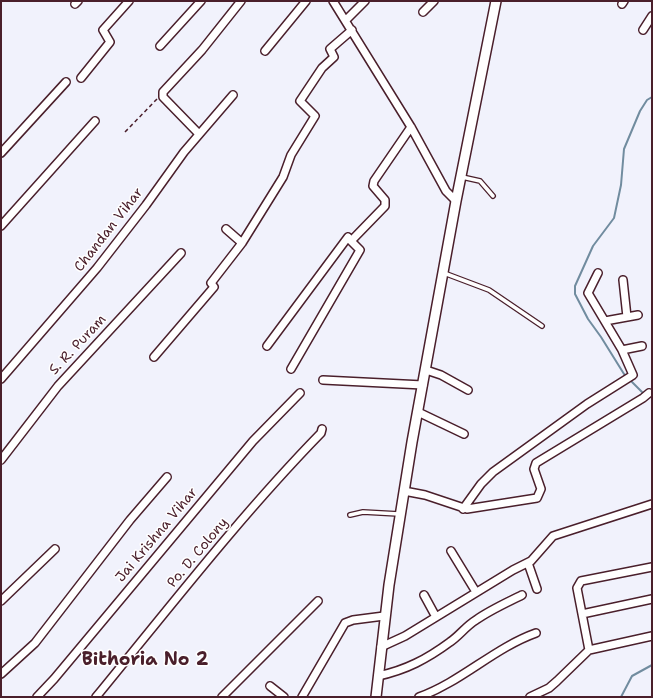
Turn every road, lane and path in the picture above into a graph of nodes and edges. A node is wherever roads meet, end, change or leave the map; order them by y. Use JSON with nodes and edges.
{"nodes":[{"id":1,"x":129,"y":1,"type":"edge"},
{"id":2,"x":201,"y":1,"type":"edge"},
{"id":3,"x":241,"y":1,"type":"edge"},
{"id":4,"x":306,"y":1,"type":"edge"},
{"id":5,"x":333,"y":1,"type":"edge"},
{"id":6,"x":365,"y":1,"type":"edge"},
{"id":7,"x":434,"y":1,"type":"edge"},
{"id":8,"x":496,"y":1,"type":"edge"},
{"id":9,"x":424,"y":12,"type":"dead end"},
{"id":10,"x":652,"y":16,"type":"edge"},
{"id":11,"x":346,"y":20,"type":"junction"},
{"id":12,"x":352,"y":30,"type":"junction"},
{"id":13,"x":643,"y":30,"type":"dead end"},
{"id":14,"x":160,"y":46,"type":"dead end"},
{"id":15,"x":265,"y":51,"type":"dead end"},
{"id":16,"x":81,"y":78,"type":"dead end"},
{"id":17,"x":66,"y":82,"type":"dead end"},
{"id":18,"x":233,"y":95,"type":"dead end"},
{"id":19,"x":163,"y":97,"type":"junction"},
{"id":20,"x":95,"y":121,"type":"dead end"},
{"id":21,"x":411,"y":127,"type":"junction"},
{"id":22,"x":124,"y":132,"type":"dead end"},
{"id":23,"x":200,"y":134,"type":"junction"},
{"id":24,"x":1,"y":153,"type":"edge"},
{"id":25,"x":461,"y":176,"type":"junction"},
{"id":26,"x":493,"y":196,"type":"dead end"},
{"id":27,"x":456,"y":201,"type":"junction"},
{"id":28,"x":1,"y":226,"type":"edge"},
{"id":29,"x":226,"y":228,"type":"dead end"},
{"id":30,"x":351,"y":241,"type":"junction"},
{"id":31,"x":242,"y":243,"type":"junction"},
{"id":32,"x":181,"y":253,"type":"dead end"},
{"id":33,"x":443,"y":273,"type":"junction"},
{"id":34,"x":598,"y":273,"type":"dead end"},
{"id":35,"x":623,"y":280,"type":"dead end"},
{"id":36,"x":638,"y":315,"type":"dead end"},
{"id":37,"x":627,"y":317,"type":"junction"},
{"id":38,"x":605,"y":321,"type":"junction"},
{"id":39,"x":542,"y":326,"type":"dead end"},
{"id":40,"x":267,"y":346,"type":"dead end"},
{"id":41,"x":642,"y":346,"type":"dead end"},
{"id":42,"x":622,"y":350,"type":"junction"},
{"id":43,"x":154,"y":357,"type":"dead end"},
{"id":44,"x":291,"y":369,"type":"dead end"},
{"id":45,"x":426,"y":370,"type":"junction"},
{"id":46,"x":1,"y":379,"type":"edge"},
{"id":47,"x":322,"y":380,"type":"dead end"},
{"id":48,"x":423,"y":385,"type":"junction"},
{"id":49,"x":468,"y":390,"type":"dead end"},
{"id":50,"x":300,"y":393,"type":"dead end"},
{"id":51,"x":649,"y":393,"type":"dead end"},
{"id":52,"x":418,"y":412,"type":"junction"},
{"id":53,"x":322,"y":429,"type":"dead end"},
{"id":54,"x":464,"y":434,"type":"dead end"},
{"id":55,"x":1,"y":460,"type":"edge"},
{"id":56,"x":167,"y":477,"type":"dead end"},
{"id":57,"x":404,"y":491,"type":"junction"},
{"id":58,"x":652,"y":504,"type":"edge"},
{"id":59,"x":463,"y":509,"type":"junction"},
{"id":60,"x":400,"y":514,"type":"junction"},
{"id":61,"x":350,"y":515,"type":"dead end"},
{"id":62,"x":54,"y":549,"type":"dead end"},
{"id":63,"x":451,"y":551,"type":"dead end"},
{"id":64,"x":528,"y":563,"type":"junction"},
{"id":65,"x":652,"y":567,"type":"edge"},
{"id":66,"x":537,"y":589,"type":"dead end"},
{"id":67,"x":476,"y":592,"type":"junction"},
{"id":68,"x":424,"y":595,"type":"dead end"},
{"id":69,"x":522,"y":595,"type":"dead end"},
{"id":70,"x":652,"y":599,"type":"edge"},
{"id":71,"x":1,"y":601,"type":"edge"},
{"id":72,"x":318,"y":601,"type":"dead end"},
{"id":73,"x":582,"y":614,"type":"junction"},
{"id":74,"x":384,"y":616,"type":"junction"},
{"id":75,"x":436,"y":617,"type":"junction"},
{"id":76,"x":536,"y":633,"type":"dead end"},
{"id":77,"x":652,"y":636,"type":"edge"},
{"id":78,"x":381,"y":647,"type":"junction"},
{"id":79,"x":589,"y":650,"type":"junction"},
{"id":80,"x":1,"y":674,"type":"edge"},
{"id":81,"x":378,"y":676,"type":"junction"},
{"id":82,"x":270,"y":686,"type":"dead end"},
{"id":83,"x":37,"y":697,"type":"edge"},
{"id":84,"x":96,"y":697,"type":"edge"},
{"id":85,"x":222,"y":697,"type":"edge"},
{"id":86,"x":284,"y":697,"type":"edge"},
{"id":87,"x":302,"y":697,"type":"edge"},
{"id":88,"x":376,"y":697,"type":"edge"},
{"id":89,"x":419,"y":697,"type":"edge"},
{"id":90,"x":530,"y":697,"type":"edge"}],
"edges":[{"from":1,"to":16,"type":"street"},
{"from":2,"to":14,"type":"street"},
{"from":3,"to":19,"type":"street"},
{"from":4,"to":15,"type":"street"},
{"from":5,"to":11,"type":"street"},
{"from":6,"to":11,"type":"street"},
{"from":7,"to":9,"type":"street"},
{"from":8,"to":25,"type":"street"},
{"from":10,"to":13,"type":"street"},
{"from":11,"to":12,"type":"street"},
{"from":12,"to":21,"type":"street"},
{"from":12,"to":31,"type":"street"},
{"from":17,"to":24,"type":"street"},
{"from":18,"to":23,"type":"street","name":"Chandan Vihar"},
{"from":19,"to":22,"type":"path"},
{"from":19,"to":23,"type":"street"},
{"from":20,"to":28,"type":"street"},
{"from":21,"to":27,"type":"street"},
{"from":21,"to":30,"type":"street"},
{"from":23,"to":46,"type":"street","name":"Chandan Vihar"},
{"from":25,"to":26,"type":"lane"},
{"from":25,"to":27,"type":"street"},
{"from":27,"to":33,"type":"street"},
{"from":29,"to":31,"type":"street"},
{"from":30,"to":40,"type":"street"},
{"from":30,"to":44,"type":"street"},
{"from":31,"to":43,"type":"street"},
{"from":32,"to":55,"type":"street","name":"S. R. Puram"},
{"from":33,"to":39,"type":"lane"},
{"from":33,"to":45,"type":"street"},
{"from":34,"to":38,"type":"street"},
{"from":35,"to":37,"type":"street"},
{"from":36,"to":37,"type":"street"},
{"from":37,"to":38,"type":"street"},
{"from":38,"to":42,"type":"street"},
{"from":41,"to":42,"type":"street"},
{"from":42,"to":59,"type":"street"},
{"from":45,"to":48,"type":"street"},
{"from":45,"to":49,"type":"street"},
{"from":47,"to":48,"type":"street"},
{"from":48,"to":52,"type":"street"},
{"from":50,"to":83,"type":"street","name":"Jai Krishna Vihar"},
{"from":51,"to":59,"type":"street"},
{"from":52,"to":54,"type":"street"},
{"from":52,"to":57,"type":"street"},
{"from":53,"to":84,"type":"street","name":"Po. D. Colony"},
{"from":56,"to":80,"type":"street"},
{"from":57,"to":59,"type":"street"},
{"from":57,"to":60,"type":"street"},
{"from":58,"to":64,"type":"street"},
{"from":60,"to":61,"type":"lane"},
{"from":60,"to":74,"type":"street"},
{"from":62,"to":71,"type":"street"},
{"from":63,"to":67,"type":"street"},
{"from":64,"to":66,"type":"street"},
{"from":64,"to":67,"type":"street"},
{"from":65,"to":73,"type":"street"},
{"from":67,"to":75,"type":"street"},
{"from":68,"to":75,"type":"street"},
{"from":69,"to":81,"type":"street"},
{"from":70,"to":73,"type":"street"},
{"from":72,"to":85,"type":"street"},
{"from":73,"to":79,"type":"street"},
{"from":74,"to":78,"type":"street"},
{"from":74,"to":87,"type":"street"},
{"from":75,"to":78,"type":"street"},
{"from":76,"to":89,"type":"street"},
{"from":77,"to":79,"type":"street"},
{"from":78,"to":81,"type":"street"},
{"from":79,"to":90,"type":"street"},
{"from":81,"to":88,"type":"street"},
{"from":82,"to":86,"type":"street"}]}
